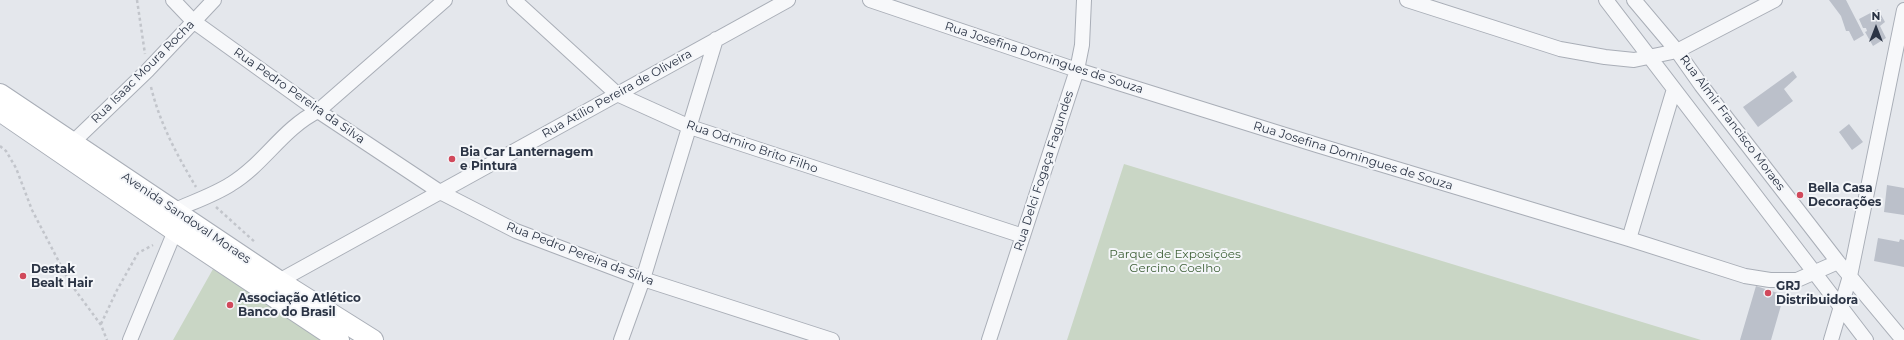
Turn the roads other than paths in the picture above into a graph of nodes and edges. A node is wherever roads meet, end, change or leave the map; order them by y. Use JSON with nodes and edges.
{"nodes":[{"id":1,"x":174,"y":0,"type":"edge"},
{"id":2,"x":214,"y":0,"type":"edge"},
{"id":3,"x":445,"y":0,"type":"edge"},
{"id":4,"x":514,"y":0,"type":"edge"},
{"id":5,"x":788,"y":0,"type":"edge"},
{"id":6,"x":870,"y":0,"type":"edge"},
{"id":7,"x":1084,"y":0,"type":"edge"},
{"id":8,"x":1407,"y":0,"type":"edge"},
{"id":9,"x":1606,"y":0,"type":"edge"},
{"id":10,"x":1634,"y":0,"type":"edge"},
{"id":11,"x":1775,"y":0,"type":"edge"},
{"id":12,"x":1904,"y":10,"type":"edge"},
{"id":13,"x":193,"y":21,"type":"junction"},
{"id":14,"x":716,"y":39,"type":"junction"},
{"id":15,"x":1678,"y":51,"type":"junction"},
{"id":16,"x":1650,"y":57,"type":"junction"},
{"id":17,"x":1077,"y":70,"type":"junction"},
{"id":18,"x":1674,"y":89,"type":"junction"},
{"id":19,"x":0,"y":94,"type":"edge"},
{"id":20,"x":617,"y":94,"type":"junction"},
{"id":21,"x":0,"y":111,"type":"edge"},
{"id":22,"x":318,"y":111,"type":"junction"},
{"id":23,"x":690,"y":127,"type":"junction"},
{"id":24,"x":72,"y":143,"type":"junction"},
{"id":25,"x":440,"y":192,"type":"junction"},
{"id":26,"x":175,"y":210,"type":"junction"},
{"id":27,"x":1023,"y":236,"type":"junction"},
{"id":28,"x":172,"y":238,"type":"junction"},
{"id":29,"x":1629,"y":239,"type":"junction"},
{"id":30,"x":1838,"y":262,"type":"junction"},
{"id":31,"x":1815,"y":272,"type":"junction"},
{"id":32,"x":1850,"y":276,"type":"junction"},
{"id":33,"x":643,"y":279,"type":"junction"},
{"id":34,"x":279,"y":281,"type":"junction"},
{"id":35,"x":1841,"y":306,"type":"junction"},
{"id":36,"x":130,"y":340,"type":"edge"},
{"id":37,"x":339,"y":340,"type":"edge"},
{"id":38,"x":373,"y":340,"type":"edge"},
{"id":39,"x":621,"y":340,"type":"edge"},
{"id":40,"x":832,"y":340,"type":"edge"},
{"id":41,"x":989,"y":340,"type":"edge"},
{"id":42,"x":1830,"y":340,"type":"edge"},
{"id":43,"x":1866,"y":340,"type":"edge"},
{"id":44,"x":1903,"y":340,"type":"edge"}],
"edges":[{"from":1,"to":13,"type":"street","name":"Rua Pedro Pereira da Silva"},
{"from":2,"to":13,"type":"street","name":"Rua Isaac Moura Rocha"},
{"from":3,"to":22,"type":"street"},
{"from":4,"to":20,"type":"street","name":"Rua Odmiro Brito Filho"},
{"from":5,"to":14,"type":"street","name":"Rua Atílio Pereira de Oliveira"},
{"from":6,"to":17,"type":"street","name":"Rua Josefina Domingues de Souza"},
{"from":7,"to":17,"type":"street","name":"Rua Delci Fogaça Fagundes"},
{"from":8,"to":16,"type":"street"},
{"from":9,"to":16,"type":"street","name":"Rua Almir Francisco Moraes"},
{"from":10,"to":15,"type":"street","name":"Rua Almir Francisco Moraes"},
{"from":11,"to":15,"type":"street"},
{"from":12,"to":32,"type":"street"},
{"from":13,"to":22,"type":"street","name":"Rua Pedro Pereira da Silva"},
{"from":13,"to":24,"type":"street","name":"Rua Isaac Moura Rocha"},
{"from":14,"to":20,"type":"street","name":"Rua Atílio Pereira de Oliveira"},
{"from":14,"to":23,"type":"street"},
{"from":15,"to":16,"type":"street"},
{"from":15,"to":30,"type":"street","name":"Rua Almir Francisco Moraes"},
{"from":16,"to":18,"type":"street","name":"Rua Almir Francisco Moraes"},
{"from":17,"to":27,"type":"street","name":"Rua Delci Fogaça Fagundes"},
{"from":17,"to":29,"type":"street","name":"Rua Josefina Domingues de Souza"},
{"from":18,"to":29,"type":"street"},
{"from":18,"to":31,"type":"street","name":"Rua Almir Francisco Moraes"},
{"from":19,"to":24,"type":"main road","name":"Avenida Sandoval Moraes"},
{"from":20,"to":23,"type":"street","name":"Rua Odmiro Brito Filho"},
{"from":20,"to":25,"type":"street","name":"Rua Atílio Pereira de Oliveira"},
{"from":21,"to":28,"type":"main road","name":"Avenida Sandoval Moraes"},
{"from":22,"to":25,"type":"street","name":"Rua Pedro Pereira da Silva"},
{"from":22,"to":26,"type":"street"},
{"from":23,"to":27,"type":"street","name":"Rua Odmiro Brito Filho"},
{"from":23,"to":33,"type":"street"},
{"from":24,"to":26,"type":"main road","name":"Avenida Sandoval Moraes"},
{"from":25,"to":33,"type":"street","name":"Rua Pedro Pereira da Silva"},
{"from":25,"to":34,"type":"street","name":"Rua Atílio Pereira de Oliveira"},
{"from":26,"to":34,"type":"main road","name":"Avenida Sandoval Moraes"},
{"from":27,"to":41,"type":"street","name":"Rua Delci Fogaça Fagundes"},
{"from":28,"to":36,"type":"street"},
{"from":28,"to":37,"type":"main road","name":"Avenida Sandoval Moraes"},
{"from":29,"to":31,"type":"street","name":"Rua Josefina Domingues de Souza"},
{"from":30,"to":31,"type":"street","name":"Rua Josefina Domingues de Souza"},
{"from":30,"to":32,"type":"street","name":"Rua Almir Francisco Moraes"},
{"from":31,"to":35,"type":"street","name":"Rua Almir Francisco Moraes"},
{"from":32,"to":35,"type":"street"},
{"from":32,"to":44,"type":"street","name":"Rua Almir Francisco Moraes"},
{"from":33,"to":39,"type":"street"},
{"from":33,"to":40,"type":"street","name":"Rua Pedro Pereira da Silva"},
{"from":34,"to":38,"type":"main road","name":"Avenida Sandoval Moraes"},
{"from":35,"to":42,"type":"street"},
{"from":35,"to":43,"type":"street","name":"Rua Almir Francisco Moraes"}]}
